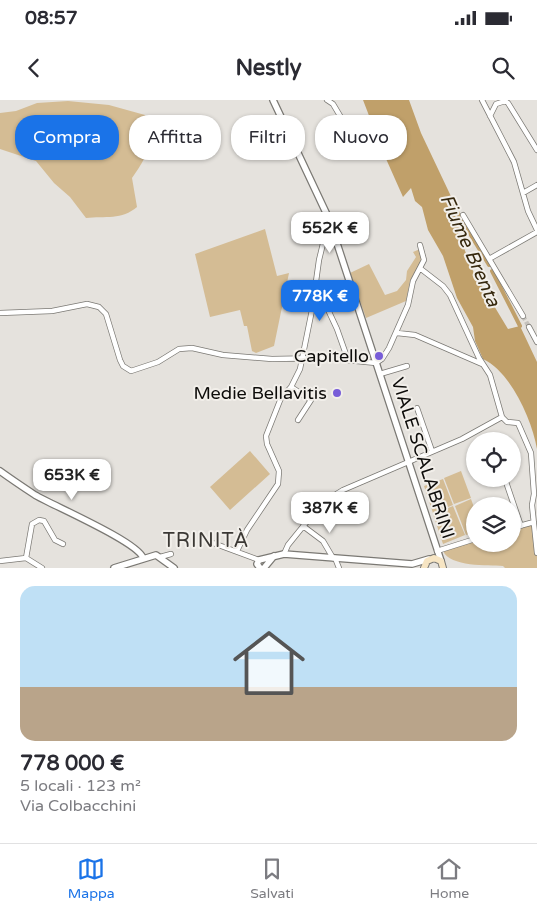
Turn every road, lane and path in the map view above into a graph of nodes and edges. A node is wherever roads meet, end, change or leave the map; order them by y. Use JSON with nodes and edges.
{"nodes":[{"id":1,"x":273,"y":100,"type":"edge"},
{"id":2,"x":327,"y":100,"type":"edge"},
{"id":3,"x":482,"y":100,"type":"edge"},
{"id":4,"x":340,"y":115,"type":"edge"},
{"id":5,"x":490,"y":116,"type":"junction"},
{"id":6,"x":537,"y":150,"type":"edge"},
{"id":7,"x":537,"y":185,"type":"edge"},
{"id":8,"x":524,"y":193,"type":"junction"},
{"id":9,"x":463,"y":215,"type":"dead end"},
{"id":10,"x":329,"y":219,"type":"junction"},
{"id":11,"x":537,"y":231,"type":"edge"},
{"id":12,"x":420,"y":245,"type":"dead end"},
{"id":13,"x":489,"y":259,"type":"junction"},
{"id":14,"x":421,"y":269,"type":"junction"},
{"id":15,"x":316,"y":284,"type":"junction"},
{"id":16,"x":0,"y":313,"type":"edge"},
{"id":17,"x":523,"y":316,"type":"tunnel mouth"},
{"id":18,"x":530,"y":328,"type":"tunnel mouth"},
{"id":19,"x":397,"y":333,"type":"junction"},
{"id":20,"x":537,"y":342,"type":"edge"},
{"id":21,"x":303,"y":358,"type":"junction"},
{"id":22,"x":348,"y":360,"type":"junction"},
{"id":23,"x":376,"y":363,"type":"junction"},
{"id":24,"x":482,"y":364,"type":"junction"},
{"id":25,"x":407,"y":366,"type":"dead end"},
{"id":26,"x":380,"y":374,"type":"junction"},
{"id":27,"x":291,"y":388,"type":"junction"},
{"id":28,"x":416,"y":408,"type":"dead end"},
{"id":29,"x":502,"y":417,"type":"junction"},
{"id":30,"x":298,"y":420,"type":"dead end"},
{"id":31,"x":432,"y":451,"type":"junction"},
{"id":32,"x":407,"y":462,"type":"junction"},
{"id":33,"x":0,"y":471,"type":"edge"},
{"id":34,"x":534,"y":522,"type":"junction"},
{"id":35,"x":303,"y":526,"type":"junction"},
{"id":36,"x":521,"y":526,"type":"edge"},
{"id":37,"x":212,"y":542,"type":"dead end"},
{"id":38,"x":63,"y":544,"type":"dead end"},
{"id":39,"x":466,"y":544,"type":"edge"},
{"id":40,"x":237,"y":551,"type":"junction"},
{"id":41,"x":537,"y":553,"type":"edge"},
{"id":42,"x":170,"y":554,"type":"dead end"},
{"id":43,"x":284,"y":554,"type":"junction"},
{"id":44,"x":160,"y":556,"type":"junction"},
{"id":45,"x":26,"y":558,"type":"junction"},
{"id":46,"x":334,"y":558,"type":"junction"},
{"id":47,"x":438,"y":559,"type":"edge"},
{"id":48,"x":140,"y":560,"type":"junction"},
{"id":49,"x":0,"y":561,"type":"edge"},
{"id":50,"x":260,"y":564,"type":"edge"},
{"id":51,"x":412,"y":564,"type":"junction"},
{"id":52,"x":396,"y":566,"type":"edge"},
{"id":53,"x":124,"y":567,"type":"edge"},
{"id":54,"x":42,"y":568,"type":"edge"},
{"id":55,"x":114,"y":568,"type":"edge"},
{"id":56,"x":174,"y":568,"type":"edge"},
{"id":57,"x":339,"y":568,"type":"edge"},
{"id":58,"x":423,"y":568,"type":"edge"},
{"id":59,"x":450,"y":568,"type":"edge"}],
"edges":[{"from":1,"to":10,"type":"street","name":"VIALE SCALABRINI"},
{"from":2,"to":4,"type":"street"},
{"from":3,"to":5,"type":"street"},
{"from":5,"to":6,"type":"street"},
{"from":5,"to":8,"type":"street"},
{"from":7,"to":8,"type":"street"},
{"from":8,"to":11,"type":"street"},
{"from":9,"to":13,"type":"street"},
{"from":10,"to":15,"type":"street"},
{"from":10,"to":23,"type":"street","name":"VIALE SCALABRINI"},
{"from":11,"to":13,"type":"street"},
{"from":12,"to":14,"type":"street"},
{"from":13,"to":17,"type":"street"},
{"from":14,"to":19,"type":"street"},
{"from":14,"to":24,"type":"street"},
{"from":15,"to":21,"type":"street"},
{"from":15,"to":22,"type":"street"},
{"from":16,"to":21,"type":"street"},
{"from":18,"to":20,"type":"street"},
{"from":19,"to":23,"type":"street"},
{"from":19,"to":24,"type":"street"},
{"from":21,"to":22,"type":"street"},
{"from":21,"to":27,"type":"street"},
{"from":22,"to":23,"type":"street"},
{"from":23,"to":26,"type":"street","name":"VIALE SCALABRINI"},
{"from":24,"to":29,"type":"street"},
{"from":25,"to":26,"type":"street","name":"VIALE SCALABRINI"},
{"from":26,"to":32,"type":"street","name":"VIALE SCALABRINI"},
{"from":27,"to":30,"type":"street"},
{"from":27,"to":40,"type":"street"},
{"from":28,"to":31,"type":"street"},
{"from":29,"to":31,"type":"street"},
{"from":29,"to":34,"type":"street"},
{"from":31,"to":32,"type":"street"},
{"from":32,"to":35,"type":"street"},
{"from":32,"to":47,"type":"street","name":"VIALE SCALABRINI"},
{"from":33,"to":48,"type":"street"},
{"from":34,"to":36,"type":"street"},
{"from":34,"to":41,"type":"street"},
{"from":35,"to":43,"type":"street"},
{"from":35,"to":46,"type":"street"},
{"from":37,"to":40,"type":"street"},
{"from":38,"to":45,"type":"street"},
{"from":39,"to":47,"type":"street"},
{"from":40,"to":50,"type":"street"},
{"from":42,"to":44,"type":"street"},
{"from":43,"to":46,"type":"street"},
{"from":43,"to":50,"type":"street"},
{"from":44,"to":48,"type":"street"},
{"from":44,"to":56,"type":"street"},
{"from":45,"to":49,"type":"street"},
{"from":45,"to":54,"type":"street"},
{"from":46,"to":52,"type":"street"},
{"from":46,"to":57,"type":"street"},
{"from":47,"to":51,"type":"street"},
{"from":47,"to":58,"type":"main road"},
{"from":47,"to":59,"type":"main road"},
{"from":48,"to":53,"type":"street"},
{"from":51,"to":52,"type":"street"},
{"from":51,"to":58,"type":"street"},
{"from":53,"to":55,"type":"street"}]}
